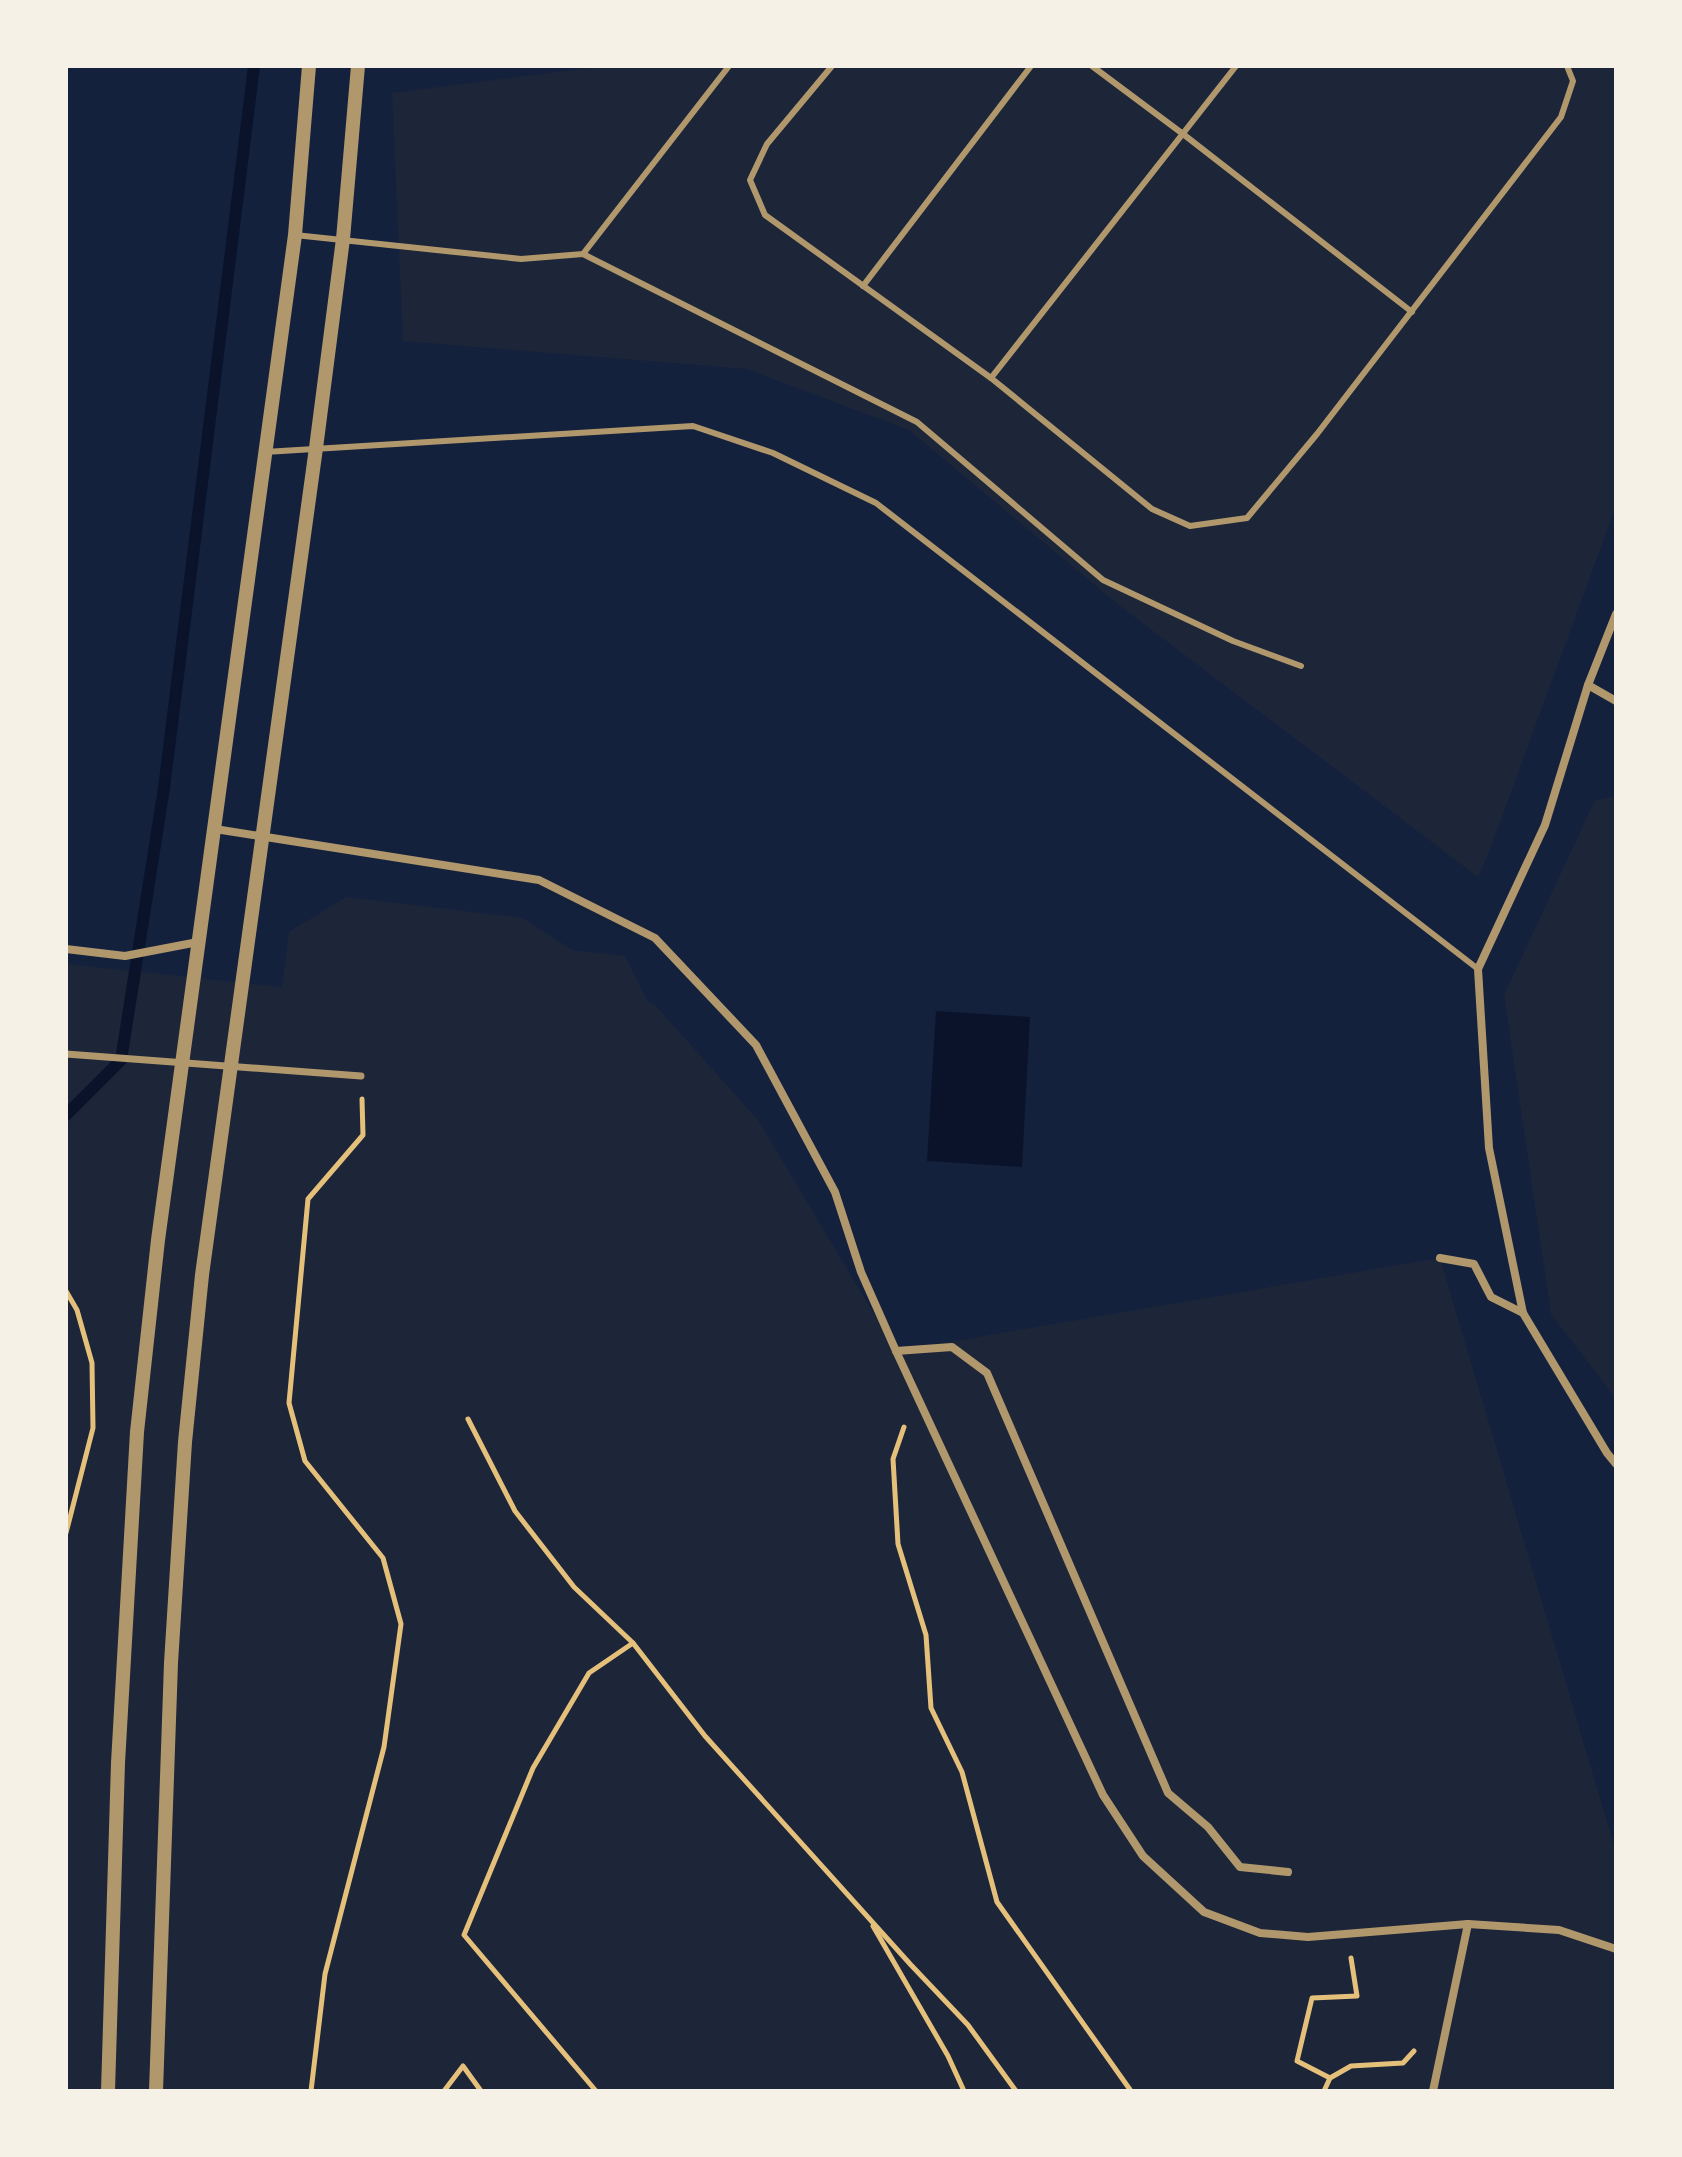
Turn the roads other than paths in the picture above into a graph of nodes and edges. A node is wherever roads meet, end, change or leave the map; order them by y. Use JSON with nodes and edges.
{"nodes":[{"id":1,"x":309,"y":66,"type":"edge"},
{"id":2,"x":358,"y":66,"type":"edge"},
{"id":3,"x":729,"y":66,"type":"edge"},
{"id":4,"x":832,"y":66,"type":"edge"},
{"id":5,"x":1031,"y":66,"type":"edge"},
{"id":6,"x":1092,"y":66,"type":"edge"},
{"id":7,"x":1236,"y":66,"type":"edge"},
{"id":8,"x":1567,"y":66,"type":"edge"},
{"id":9,"x":1183,"y":134,"type":"junction"},
{"id":10,"x":295,"y":235,"type":"junction"},
{"id":11,"x":343,"y":239,"type":"junction"},
{"id":12,"x":583,"y":254,"type":"junction"},
{"id":13,"x":863,"y":286,"type":"junction"},
{"id":14,"x":1412,"y":312,"type":"junction"},
{"id":15,"x":991,"y":378,"type":"junction"},
{"id":16,"x":316,"y":448,"type":"junction"},
{"id":17,"x":265,"y":452,"type":"junction"},
{"id":18,"x":1616,"y":614,"type":"edge"},
{"id":19,"x":1301,"y":666,"type":"dead end"},
{"id":20,"x":1588,"y":685,"type":"junction"},
{"id":21,"x":1616,"y":701,"type":"edge"},
{"id":22,"x":215,"y":829,"type":"junction"},
{"id":23,"x":262,"y":837,"type":"junction"},
{"id":24,"x":198,"y":942,"type":"junction"},
{"id":25,"x":66,"y":949,"type":"edge"},
{"id":26,"x":1478,"y":969,"type":"junction"},
{"id":27,"x":66,"y":1054,"type":"edge"},
{"id":28,"x":361,"y":1076,"type":"road end"},
{"id":29,"x":1440,"y":1258,"type":"dead end"},
{"id":30,"x":1523,"y":1313,"type":"junction"},
{"id":31,"x":896,"y":1351,"type":"junction"},
{"id":32,"x":1616,"y":1464,"type":"edge"},
{"id":33,"x":1288,"y":1872,"type":"dead end"},
{"id":34,"x":1468,"y":1924,"type":"junction"},
{"id":35,"x":1616,"y":1949,"type":"edge"},
{"id":36,"x":108,"y":2091,"type":"edge"},
{"id":37,"x":156,"y":2091,"type":"edge"},
{"id":38,"x":1433,"y":2091,"type":"edge"}],
"edges":[{"from":1,"to":10,"type":"street"},
{"from":2,"to":11,"type":"street"},
{"from":3,"to":12,"type":"lane"},
{"from":4,"to":13,"type":"lane"},
{"from":5,"to":13,"type":"lane"},
{"from":6,"to":9,"type":"lane"},
{"from":7,"to":9,"type":"lane"},
{"from":8,"to":14,"type":"lane"},
{"from":9,"to":14,"type":"lane"},
{"from":9,"to":15,"type":"lane"},
{"from":10,"to":11,"type":"lane"},
{"from":10,"to":17,"type":"street"},
{"from":11,"to":12,"type":"lane"},
{"from":11,"to":16,"type":"street"},
{"from":12,"to":19,"type":"lane"},
{"from":13,"to":15,"type":"lane"},
{"from":14,"to":15,"type":"lane"},
{"from":16,"to":17,"type":"lane"},
{"from":16,"to":23,"type":"street"},
{"from":16,"to":26,"type":"lane"},
{"from":17,"to":22,"type":"street"},
{"from":18,"to":20,"type":"street"},
{"from":20,"to":21,"type":"street"},
{"from":20,"to":26,"type":"street"},
{"from":22,"to":23,"type":"street"},
{"from":22,"to":24,"type":"street"},
{"from":23,"to":31,"type":"street"},
{"from":23,"to":37,"type":"street"},
{"from":24,"to":25,"type":"street"},
{"from":24,"to":36,"type":"street"},
{"from":26,"to":30,"type":"street"},
{"from":27,"to":28,"type":"street"},
{"from":29,"to":30,"type":"street"},
{"from":30,"to":32,"type":"street"},
{"from":31,"to":33,"type":"street"},
{"from":31,"to":34,"type":"street"},
{"from":34,"to":35,"type":"street"},
{"from":34,"to":38,"type":"street"}]}
